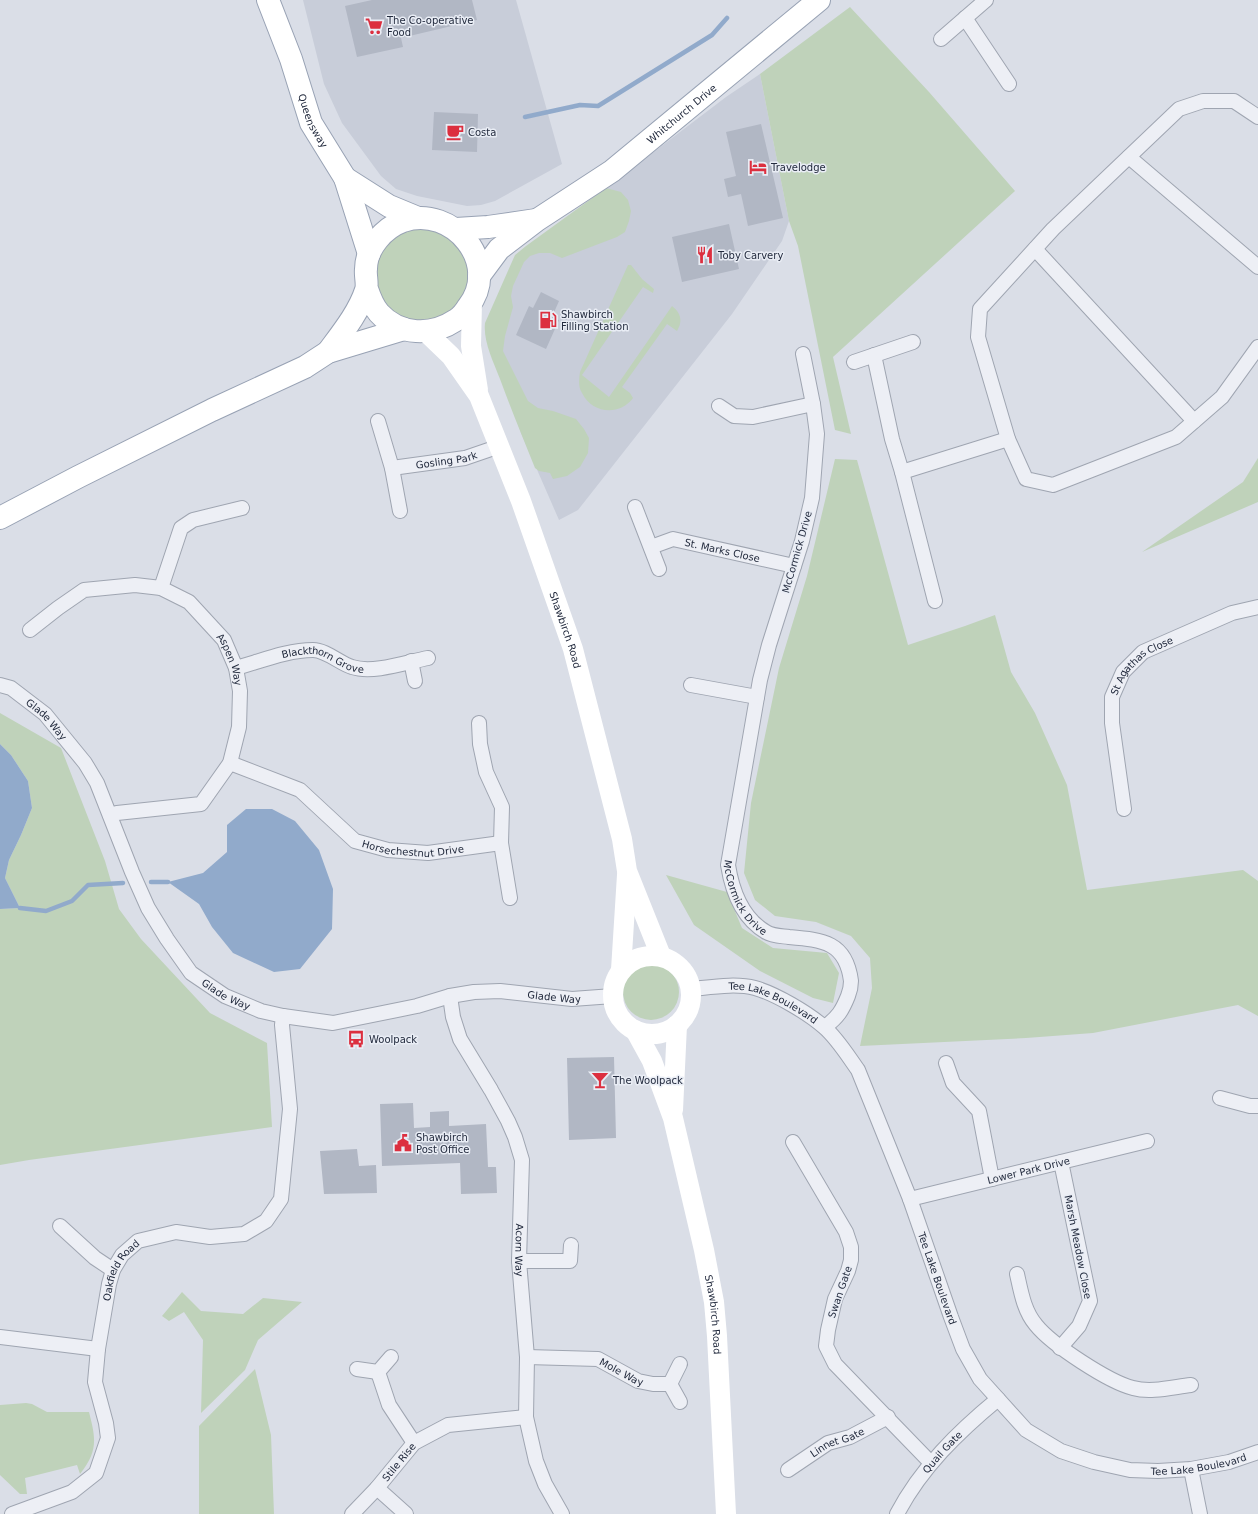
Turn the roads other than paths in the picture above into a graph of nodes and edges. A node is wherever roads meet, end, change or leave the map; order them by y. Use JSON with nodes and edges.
{"nodes":[{"id":1,"x":268,"y":0,"type":"edge"},
{"id":2,"x":286,"y":0,"type":"edge"},
{"id":3,"x":819,"y":0,"type":"edge"},
{"id":4,"x":986,"y":0,"type":"edge"},
{"id":5,"x":965,"y":18,"type":"junction"},
{"id":6,"x":941,"y":39,"type":"dead end"},
{"id":7,"x":291,"y":58,"type":"junction"},
{"id":8,"x":1009,"y":84,"type":"dead end"},
{"id":9,"x":1258,"y":117,"type":"edge"},
{"id":10,"x":1129,"y":156,"type":"junction"},
{"id":11,"x":345,"y":178,"type":"junction"},
{"id":12,"x":418,"y":218,"type":"junction"},
{"id":13,"x":537,"y":220,"type":"junction"},
{"id":14,"x":456,"y":229,"type":"junction"},
{"id":15,"x":1035,"y":249,"type":"junction"},
{"id":16,"x":369,"y":254,"type":"junction"},
{"id":17,"x":1258,"y":267,"type":"edge"},
{"id":18,"x":479,"y":276,"type":"junction"},
{"id":19,"x":367,"y":289,"type":"junction"},
{"id":20,"x":472,"y":302,"type":"junction"},
{"id":21,"x":404,"y":329,"type":"junction"},
{"id":22,"x":426,"y":332,"type":"junction"},
{"id":23,"x":913,"y":342,"type":"dead end"},
{"id":24,"x":1258,"y":347,"type":"edge"},
{"id":25,"x":328,"y":352,"type":"junction"},
{"id":26,"x":803,"y":354,"type":"dead end"},
{"id":27,"x":874,"y":356,"type":"junction"},
{"id":28,"x":854,"y":362,"type":"dead end"},
{"id":29,"x":479,"y":396,"type":"junction"},
{"id":30,"x":813,"y":404,"type":"junction"},
{"id":31,"x":718,"y":406,"type":"dead end"},
{"id":32,"x":378,"y":421,"type":"dead end"},
{"id":33,"x":1194,"y":421,"type":"junction"},
{"id":34,"x":1008,"y":439,"type":"junction"},
{"id":35,"x":500,"y":446,"type":"junction"},
{"id":36,"x":392,"y":468,"type":"junction"},
{"id":37,"x":902,"y":472,"type":"junction"},
{"id":38,"x":635,"y":507,"type":"dead end"},
{"id":39,"x":242,"y":508,"type":"dead end"},
{"id":40,"x":400,"y":511,"type":"dead end"},
{"id":41,"x":0,"y":518,"type":"edge"},
{"id":42,"x":651,"y":547,"type":"junction"},
{"id":43,"x":794,"y":566,"type":"junction"},
{"id":44,"x":659,"y":569,"type":"dead end"},
{"id":45,"x":161,"y":588,"type":"junction"},
{"id":46,"x":935,"y":601,"type":"dead end"},
{"id":47,"x":1258,"y":607,"type":"edge"},
{"id":48,"x":30,"y":630,"type":"dead end"},
{"id":49,"x":428,"y":658,"type":"dead end"},
{"id":50,"x":411,"y":661,"type":"junction"},
{"id":51,"x":236,"y":668,"type":"junction"},
{"id":52,"x":415,"y":681,"type":"dead end"},
{"id":53,"x":0,"y":685,"type":"edge"},
{"id":54,"x":691,"y":685,"type":"dead end"},
{"id":55,"x":757,"y":697,"type":"junction"},
{"id":56,"x":479,"y":723,"type":"dead end"},
{"id":57,"x":230,"y":763,"type":"junction"},
{"id":58,"x":1124,"y":809,"type":"dead end"},
{"id":59,"x":110,"y":815,"type":"junction"},
{"id":60,"x":501,"y":843,"type":"junction"},
{"id":61,"x":627,"y":871,"type":"junction"},
{"id":62,"x":510,"y":898,"type":"dead end"},
{"id":63,"x":660,"y":956,"type":"junction"},
{"id":64,"x":622,"y":970,"type":"junction"},
{"id":65,"x":692,"y":989,"type":"junction"},
{"id":66,"x":450,"y":996,"type":"junction"},
{"id":67,"x":613,"y":996,"type":"junction"},
{"id":68,"x":283,"y":1016,"type":"junction"},
{"id":69,"x":678,"y":1026,"type":"junction"},
{"id":70,"x":825,"y":1027,"type":"junction"},
{"id":71,"x":635,"y":1030,"type":"junction"},
{"id":72,"x":946,"y":1063,"type":"dead end"},
{"id":73,"x":1220,"y":1098,"type":"dead end"},
{"id":74,"x":1258,"y":1106,"type":"edge"},
{"id":75,"x":673,"y":1118,"type":"junction"},
{"id":76,"x":1147,"y":1141,"type":"dead end"},
{"id":77,"x":793,"y":1142,"type":"dead end"},
{"id":78,"x":1061,"y":1162,"type":"junction"},
{"id":79,"x":992,"y":1179,"type":"junction"},
{"id":80,"x":910,"y":1199,"type":"junction"},
{"id":81,"x":60,"y":1226,"type":"dead end"},
{"id":82,"x":571,"y":1245,"type":"dead end"},
{"id":83,"x":519,"y":1260,"type":"junction"},
{"id":84,"x":113,"y":1270,"type":"junction"},
{"id":85,"x":1017,"y":1274,"type":"dead end"},
{"id":86,"x":0,"y":1337,"type":"edge"},
{"id":87,"x":1060,"y":1348,"type":"junction"},
{"id":88,"x":98,"y":1349,"type":"junction"},
{"id":89,"x":391,"y":1357,"type":"dead end"},
{"id":90,"x":527,"y":1357,"type":"junction"},
{"id":91,"x":680,"y":1364,"type":"dead end"},
{"id":92,"x":357,"y":1369,"type":"dead end"},
{"id":93,"x":378,"y":1372,"type":"junction"},
{"id":94,"x":670,"y":1384,"type":"junction"},
{"id":95,"x":1191,"y":1384,"type":"dead end"},
{"id":96,"x":998,"y":1399,"type":"junction"},
{"id":97,"x":680,"y":1402,"type":"dead end"},
{"id":98,"x":526,"y":1417,"type":"junction"},
{"id":99,"x":888,"y":1417,"type":"junction"},
{"id":100,"x":414,"y":1443,"type":"junction"},
{"id":101,"x":1258,"y":1452,"type":"edge"},
{"id":102,"x":931,"y":1463,"type":"junction"},
{"id":103,"x":1191,"y":1469,"type":"junction"},
{"id":104,"x":788,"y":1470,"type":"dead end"},
{"id":105,"x":377,"y":1488,"type":"junction"},
{"id":106,"x":12,"y":1514,"type":"edge"},
{"id":107,"x":352,"y":1514,"type":"edge"},
{"id":108,"x":406,"y":1514,"type":"edge"},
{"id":109,"x":562,"y":1514,"type":"edge"},
{"id":110,"x":726,"y":1514,"type":"edge"},
{"id":111,"x":897,"y":1514,"type":"edge"},
{"id":112,"x":1200,"y":1514,"type":"edge"}],
"edges":[{"from":1,"to":7,"type":"main road","name":"Queensway"},
{"from":2,"to":7,"type":"main road","name":"Queensway"},
{"from":3,"to":13,"type":"main road","name":"Whitchurch Drive"},
{"from":4,"to":5,"type":"street"},
{"from":5,"to":6,"type":"street"},
{"from":5,"to":8,"type":"street"},
{"from":7,"to":11,"type":"main road","name":"Queensway"},
{"from":9,"to":10,"type":"street"},
{"from":10,"to":15,"type":"street"},
{"from":10,"to":17,"type":"street"},
{"from":11,"to":12,"type":"main road"},
{"from":11,"to":16,"type":"main road"},
{"from":12,"to":14,"type":"main road"},
{"from":12,"to":16,"type":"main road"},
{"from":13,"to":14,"type":"main road","name":"Whitchurch Drive"},
{"from":13,"to":18,"type":"main road","name":"Whitchurch Drive"},
{"from":14,"to":18,"type":"main road"},
{"from":15,"to":33,"type":"street"},
{"from":15,"to":34,"type":"street"},
{"from":16,"to":19,"type":"main road"},
{"from":18,"to":20,"type":"main road"},
{"from":19,"to":21,"type":"main road"},
{"from":19,"to":25,"type":"main road"},
{"from":20,"to":22,"type":"main road"},
{"from":20,"to":29,"type":"main road","name":"Shawbirch Road"},
{"from":21,"to":22,"type":"main road"},
{"from":21,"to":25,"type":"main road"},
{"from":22,"to":29,"type":"main road","name":"Shawbirch Road"},
{"from":23,"to":27,"type":"street"},
{"from":24,"to":33,"type":"street"},
{"from":25,"to":41,"type":"main road"},
{"from":26,"to":30,"type":"street","name":"McCormick Drive"},
{"from":27,"to":28,"type":"street"},
{"from":27,"to":37,"type":"street"},
{"from":29,"to":35,"type":"main road","name":"Shawbirch Road"},
{"from":30,"to":31,"type":"street"},
{"from":30,"to":43,"type":"street","name":"McCormick Drive"},
{"from":32,"to":36,"type":"street"},
{"from":33,"to":34,"type":"street"},
{"from":34,"to":37,"type":"street"},
{"from":35,"to":36,"type":"street","name":"Gosling Park"},
{"from":35,"to":61,"type":"main road","name":"Shawbirch Road"},
{"from":36,"to":40,"type":"street"},
{"from":37,"to":46,"type":"street"},
{"from":38,"to":42,"type":"street"},
{"from":39,"to":45,"type":"street"},
{"from":42,"to":43,"type":"street","name":"St. Marks Close"},
{"from":42,"to":44,"type":"street"},
{"from":43,"to":55,"type":"street","name":"McCormick Drive"},
{"from":45,"to":48,"type":"street","name":"Aspen Way"},
{"from":45,"to":51,"type":"street","name":"Aspen Way"},
{"from":47,"to":58,"type":"street","name":"St Agathas Close"},
{"from":49,"to":50,"type":"street","name":"Blackthorn Grove"},
{"from":50,"to":51,"type":"street","name":"Blackthorn Grove"},
{"from":50,"to":52,"type":"street"},
{"from":51,"to":57,"type":"street","name":"Aspen Way"},
{"from":53,"to":59,"type":"street","name":"Glade Way"},
{"from":54,"to":55,"type":"street"},
{"from":55,"to":70,"type":"street","name":"McCormick Drive"},
{"from":56,"to":60,"type":"street"},
{"from":57,"to":59,"type":"street","name":"Aspen Way"},
{"from":57,"to":60,"type":"street","name":"Horsechestnut Drive"},
{"from":59,"to":68,"type":"street","name":"Glade Way"},
{"from":60,"to":62,"type":"street"},
{"from":61,"to":63,"type":"main road","name":"Shawbirch Road"},
{"from":61,"to":64,"type":"main road","name":"Shawbirch Road"},
{"from":63,"to":64,"type":"main road"},
{"from":63,"to":65,"type":"main road"},
{"from":64,"to":67,"type":"main road"},
{"from":65,"to":69,"type":"main road"},
{"from":65,"to":70,"type":"street","name":"Tee Lake Boulevard"},
{"from":66,"to":67,"type":"street","name":"Glade Way"},
{"from":66,"to":68,"type":"street","name":"Glade Way"},
{"from":66,"to":83,"type":"street","name":"Acorn Way"},
{"from":67,"to":71,"type":"main road"},
{"from":68,"to":84,"type":"street","name":"Oakfield Road"},
{"from":69,"to":71,"type":"main road"},
{"from":69,"to":75,"type":"main road","name":"Shawbirch Road"},
{"from":70,"to":80,"type":"street","name":"Tee Lake Boulevard"},
{"from":71,"to":75,"type":"main road","name":"Shawbirch Road"},
{"from":72,"to":79,"type":"street"},
{"from":73,"to":74,"type":"street"},
{"from":75,"to":110,"type":"main road","name":"Shawbirch Road"},
{"from":76,"to":78,"type":"street","name":"Lower Park Drive"},
{"from":77,"to":99,"type":"street","name":"Swan Gate"},
{"from":78,"to":79,"type":"street","name":"Lower Park Drive"},
{"from":78,"to":87,"type":"street","name":"Marsh Meadow Close"},
{"from":79,"to":80,"type":"street","name":"Lower Park Drive"},
{"from":80,"to":96,"type":"street","name":"Tee Lake Boulevard"},
{"from":81,"to":84,"type":"street"},
{"from":82,"to":83,"type":"street"},
{"from":83,"to":90,"type":"street","name":"Acorn Way"},
{"from":84,"to":88,"type":"street","name":"Oakfield Road"},
{"from":85,"to":87,"type":"street"},
{"from":86,"to":88,"type":"street"},
{"from":87,"to":95,"type":"street"},
{"from":88,"to":106,"type":"street","name":"Oakfield Road"},
{"from":89,"to":93,"type":"street"},
{"from":90,"to":94,"type":"street","name":"Mole Way"},
{"from":90,"to":98,"type":"street","name":"Acorn Way"},
{"from":91,"to":94,"type":"street"},
{"from":92,"to":93,"type":"street"},
{"from":93,"to":100,"type":"street"},
{"from":94,"to":97,"type":"street"},
{"from":96,"to":102,"type":"street","name":"Quail Gate"},
{"from":96,"to":103,"type":"street","name":"Tee Lake Boulevard"},
{"from":98,"to":100,"type":"street","name":"Stile Rise"},
{"from":98,"to":109,"type":"street","name":"Acorn Way"},
{"from":99,"to":102,"type":"street","name":"Swan Gate"},
{"from":99,"to":104,"type":"street","name":"Linnet Gate"},
{"from":100,"to":105,"type":"street","name":"Stile Rise"},
{"from":101,"to":103,"type":"street","name":"Tee Lake Boulevard"},
{"from":102,"to":111,"type":"street","name":"Quail Gate"},
{"from":103,"to":112,"type":"street"},
{"from":105,"to":107,"type":"street","name":"Stile Rise"},
{"from":105,"to":108,"type":"street"}]}
